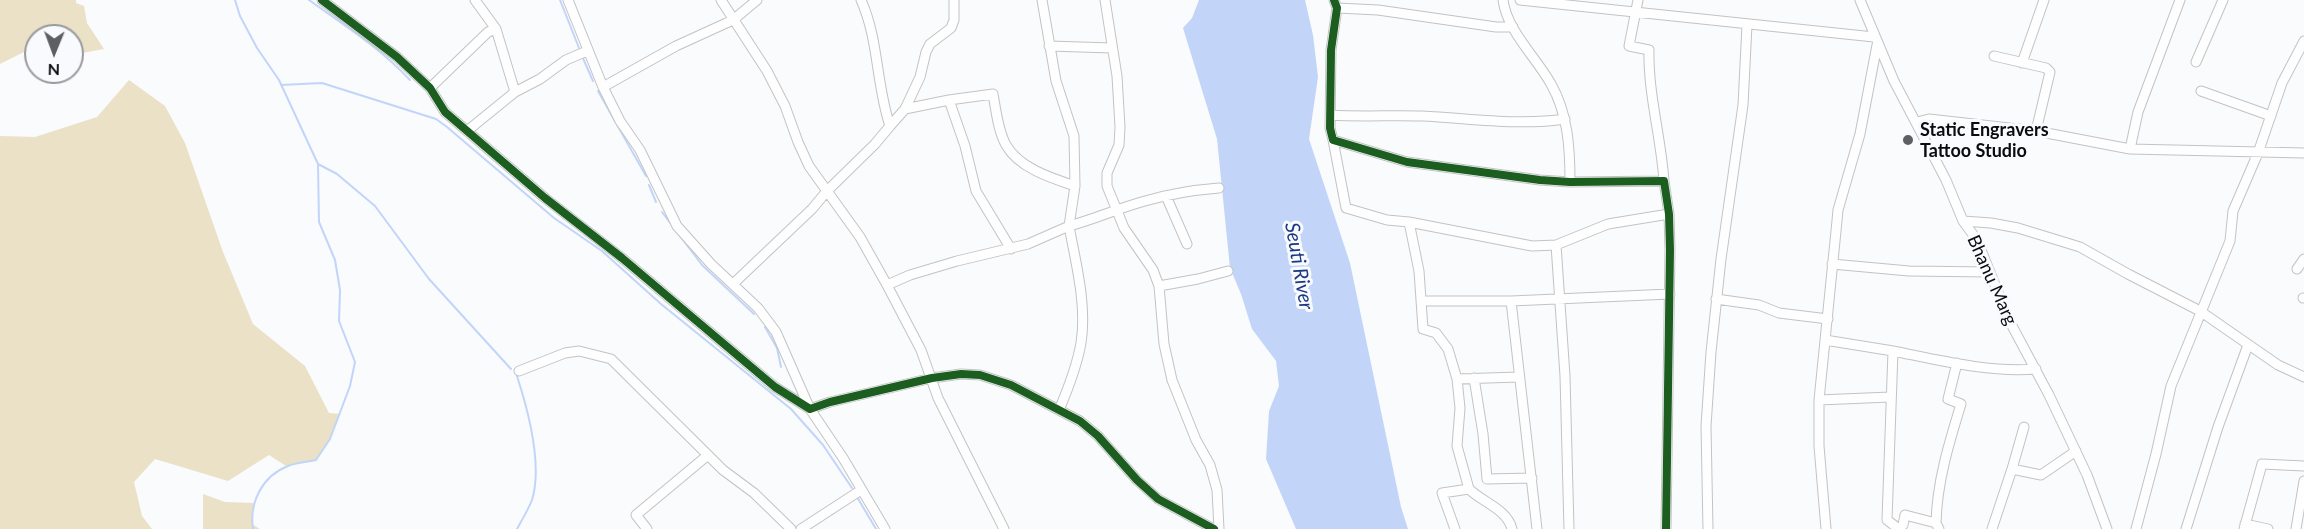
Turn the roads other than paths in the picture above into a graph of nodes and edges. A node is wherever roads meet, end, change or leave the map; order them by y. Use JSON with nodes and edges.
{"nodes":[{"id":1,"x":322,"y":0,"type":"edge"},
{"id":2,"x":476,"y":0,"type":"edge"},
{"id":3,"x":568,"y":0,"type":"edge"},
{"id":4,"x":721,"y":0,"type":"edge"},
{"id":5,"x":758,"y":0,"type":"edge"},
{"id":6,"x":861,"y":0,"type":"edge"},
{"id":7,"x":954,"y":0,"type":"edge"},
{"id":8,"x":1042,"y":0,"type":"edge"},
{"id":9,"x":1106,"y":0,"type":"edge"},
{"id":10,"x":1503,"y":0,"type":"edge"},
{"id":11,"x":1520,"y":0,"type":"edge"},
{"id":12,"x":1638,"y":0,"type":"edge"},
{"id":13,"x":1860,"y":0,"type":"edge"},
{"id":14,"x":2044,"y":0,"type":"edge"},
{"id":15,"x":2180,"y":0,"type":"edge"},
{"id":16,"x":2223,"y":0,"type":"edge"},
{"id":17,"x":1547,"y":2,"type":"edge"},
{"id":18,"x":1335,"y":4,"type":"edge"},
{"id":19,"x":1637,"y":12,"type":"junction"},
{"id":20,"x":733,"y":20,"type":"junction"},
{"id":21,"x":1747,"y":25,"type":"junction"},
{"id":22,"x":1513,"y":27,"type":"junction"},
{"id":23,"x":496,"y":29,"type":"junction"},
{"id":24,"x":1876,"y":41,"type":"junction"},
{"id":25,"x":2304,"y":41,"type":"edge"},
{"id":26,"x":1049,"y":46,"type":"junction"},
{"id":27,"x":1112,"y":48,"type":"junction"},
{"id":28,"x":587,"y":51,"type":"junction"},
{"id":29,"x":1994,"y":56,"type":"dead end"},
{"id":30,"x":2196,"y":62,"type":"dead end"},
{"id":31,"x":2022,"y":63,"type":"junction"},
{"id":32,"x":603,"y":87,"type":"junction"},
{"id":33,"x":430,"y":88,"type":"junction"},
{"id":34,"x":2201,"y":91,"type":"dead end"},
{"id":35,"x":515,"y":92,"type":"junction"},
{"id":36,"x":950,"y":100,"type":"junction"},
{"id":37,"x":905,"y":109,"type":"junction"},
{"id":38,"x":1330,"y":115,"type":"junction"},
{"id":39,"x":2271,"y":116,"type":"junction"},
{"id":40,"x":1565,"y":119,"type":"junction"},
{"id":41,"x":1917,"y":122,"type":"junction"},
{"id":42,"x":890,"y":126,"type":"junction"},
{"id":43,"x":467,"y":131,"type":"junction"},
{"id":44,"x":2036,"y":131,"type":"junction"},
{"id":45,"x":1333,"y":140,"type":"junction"},
{"id":46,"x":2130,"y":149,"type":"junction"},
{"id":47,"x":2258,"y":153,"type":"junction"},
{"id":48,"x":2304,"y":153,"type":"edge"},
{"id":49,"x":1664,"y":181,"type":"junction"},
{"id":50,"x":1570,"y":182,"type":"junction"},
{"id":51,"x":1075,"y":186,"type":"junction"},
{"id":52,"x":1219,"y":188,"type":"dead end"},
{"id":53,"x":827,"y":191,"type":"junction"},
{"id":54,"x":1166,"y":196,"type":"junction"},
{"id":55,"x":1115,"y":210,"type":"junction"},
{"id":56,"x":1669,"y":214,"type":"junction"},
{"id":57,"x":1964,"y":221,"type":"junction"},
{"id":58,"x":1408,"y":222,"type":"junction"},
{"id":59,"x":1069,"y":226,"type":"junction"},
{"id":60,"x":1187,"y":244,"type":"dead end"},
{"id":61,"x":1556,"y":245,"type":"junction"},
{"id":62,"x":1011,"y":249,"type":"junction"},
{"id":63,"x":2304,"y":259,"type":"edge"},
{"id":64,"x":1832,"y":264,"type":"junction"},
{"id":65,"x":2297,"y":269,"type":"dead end"},
{"id":66,"x":1228,"y":271,"type":"dead end"},
{"id":67,"x":1990,"y":272,"type":"junction"},
{"id":68,"x":734,"y":284,"type":"junction"},
{"id":69,"x":887,"y":285,"type":"junction"},
{"id":70,"x":1160,"y":286,"type":"junction"},
{"id":71,"x":1670,"y":294,"type":"junction"},
{"id":72,"x":1558,"y":298,"type":"junction"},
{"id":73,"x":1716,"y":299,"type":"junction"},
{"id":74,"x":1422,"y":301,"type":"junction"},
{"id":75,"x":1511,"y":301,"type":"junction"},
{"id":76,"x":2200,"y":311,"type":"junction"},
{"id":77,"x":1828,"y":319,"type":"junction"},
{"id":78,"x":1825,"y":340,"type":"junction"},
{"id":79,"x":2248,"y":345,"type":"junction"},
{"id":80,"x":1893,"y":351,"type":"junction"},
{"id":81,"x":1957,"y":363,"type":"junction"},
{"id":82,"x":2036,"y":369,"type":"junction"},
{"id":83,"x":519,"y":371,"type":"dead end"},
{"id":84,"x":1519,"y":377,"type":"junction"},
{"id":85,"x":2304,"y":377,"type":"edge"},
{"id":86,"x":932,"y":378,"type":"junction"},
{"id":87,"x":1474,"y":378,"type":"junction"},
{"id":88,"x":1457,"y":379,"type":"junction"},
{"id":89,"x":1890,"y":397,"type":"junction"},
{"id":90,"x":1819,"y":400,"type":"junction"},
{"id":91,"x":810,"y":409,"type":"junction"},
{"id":92,"x":1059,"y":410,"type":"junction"},
{"id":93,"x":2024,"y":427,"type":"dead end"},
{"id":94,"x":2076,"y":451,"type":"junction"},
{"id":95,"x":708,"y":455,"type":"junction"},
{"id":96,"x":2304,"y":466,"type":"edge"},
{"id":97,"x":2012,"y":469,"type":"junction"},
{"id":98,"x":1532,"y":478,"type":"junction"},
{"id":99,"x":2304,"y":481,"type":"edge"},
{"id":100,"x":1468,"y":489,"type":"junction"},
{"id":101,"x":861,"y":490,"type":"junction"},
{"id":102,"x":1937,"y":526,"type":"edge"},
{"id":103,"x":2244,"y":526,"type":"edge"},
{"id":104,"x":647,"y":529,"type":"edge"},
{"id":105,"x":791,"y":529,"type":"edge"},
{"id":106,"x":801,"y":529,"type":"edge"},
{"id":107,"x":885,"y":529,"type":"edge"},
{"id":108,"x":1004,"y":529,"type":"edge"},
{"id":109,"x":1216,"y":529,"type":"edge"},
{"id":110,"x":1455,"y":529,"type":"edge"},
{"id":111,"x":1512,"y":529,"type":"edge"},
{"id":112,"x":1537,"y":529,"type":"edge"},
{"id":113,"x":1569,"y":529,"type":"edge"},
{"id":114,"x":1666,"y":529,"type":"edge"},
{"id":115,"x":1708,"y":529,"type":"edge"},
{"id":116,"x":1826,"y":529,"type":"edge"},
{"id":117,"x":1899,"y":529,"type":"edge"},
{"id":118,"x":1992,"y":529,"type":"edge"},
{"id":119,"x":2108,"y":529,"type":"edge"},
{"id":120,"x":2136,"y":529,"type":"edge"},
{"id":121,"x":2186,"y":529,"type":"edge"},
{"id":122,"x":2268,"y":529,"type":"edge"},
{"id":123,"x":2296,"y":529,"type":"edge"}],
"edges":[{"from":1,"to":33,"type":"street"},
{"from":2,"to":23,"type":"street"},
{"from":3,"to":28,"type":"street"},
{"from":4,"to":20,"type":"street"},
{"from":5,"to":20,"type":"street"},
{"from":6,"to":42,"type":"street"},
{"from":7,"to":37,"type":"street"},
{"from":8,"to":26,"type":"street"},
{"from":9,"to":27,"type":"street"},
{"from":10,"to":22,"type":"street"},
{"from":11,"to":17,"type":"street"},
{"from":12,"to":19,"type":"street"},
{"from":13,"to":24,"type":"street","name":"Bhanu Marg"},
{"from":14,"to":31,"type":"street"},
{"from":15,"to":46,"type":"street"},
{"from":16,"to":30,"type":"street"},
{"from":17,"to":19,"type":"street"},
{"from":18,"to":22,"type":"street"},
{"from":18,"to":38,"type":"street"},
{"from":19,"to":21,"type":"street"},
{"from":19,"to":49,"type":"street"},
{"from":20,"to":32,"type":"street"},
{"from":20,"to":53,"type":"street"},
{"from":21,"to":24,"type":"street"},
{"from":21,"to":73,"type":"street"},
{"from":22,"to":40,"type":"street"},
{"from":23,"to":33,"type":"street"},
{"from":23,"to":35,"type":"street"},
{"from":24,"to":41,"type":"street","name":"Bhanu Marg"},
{"from":24,"to":64,"type":"street"},
{"from":25,"to":39,"type":"street"},
{"from":26,"to":27,"type":"street"},
{"from":26,"to":51,"type":"street"},
{"from":27,"to":55,"type":"street"},
{"from":28,"to":32,"type":"street"},
{"from":28,"to":35,"type":"street"},
{"from":29,"to":31,"type":"street"},
{"from":31,"to":44,"type":"street"},
{"from":32,"to":68,"type":"street"},
{"from":33,"to":43,"type":"street"},
{"from":34,"to":39,"type":"street"},
{"from":35,"to":43,"type":"street"},
{"from":36,"to":37,"type":"street"},
{"from":36,"to":51,"type":"street"},
{"from":36,"to":62,"type":"street"},
{"from":37,"to":42,"type":"street"},
{"from":38,"to":40,"type":"street"},
{"from":38,"to":45,"type":"street"},
{"from":39,"to":47,"type":"street"},
{"from":40,"to":50,"type":"street"},
{"from":41,"to":44,"type":"street"},
{"from":41,"to":57,"type":"street","name":"Bhanu Marg"},
{"from":42,"to":53,"type":"street"},
{"from":43,"to":91,"type":"street"},
{"from":44,"to":46,"type":"street"},
{"from":45,"to":50,"type":"street"},
{"from":45,"to":58,"type":"street"},
{"from":46,"to":47,"type":"street"},
{"from":47,"to":48,"type":"street"},
{"from":47,"to":76,"type":"street"},
{"from":49,"to":50,"type":"street"},
{"from":49,"to":56,"type":"street"},
{"from":51,"to":59,"type":"street"},
{"from":52,"to":54,"type":"street"},
{"from":53,"to":68,"type":"street"},
{"from":53,"to":69,"type":"street"},
{"from":54,"to":55,"type":"street"},
{"from":54,"to":60,"type":"street"},
{"from":55,"to":59,"type":"street"},
{"from":55,"to":70,"type":"street"},
{"from":56,"to":61,"type":"street"},
{"from":56,"to":71,"type":"street"},
{"from":57,"to":67,"type":"street","name":"Bhanu Marg"},
{"from":57,"to":76,"type":"street"},
{"from":58,"to":61,"type":"street"},
{"from":58,"to":74,"type":"street"},
{"from":59,"to":62,"type":"street"},
{"from":59,"to":92,"type":"street"},
{"from":61,"to":72,"type":"street"},
{"from":62,"to":69,"type":"street"},
{"from":63,"to":65,"type":"street"},
{"from":64,"to":67,"type":"street"},
{"from":64,"to":77,"type":"street"},
{"from":66,"to":70,"type":"street"},
{"from":67,"to":82,"type":"street","name":"Bhanu Marg"},
{"from":68,"to":91,"type":"street"},
{"from":69,"to":86,"type":"street"},
{"from":70,"to":109,"type":"street"},
{"from":71,"to":72,"type":"street"},
{"from":71,"to":114,"type":"street"},
{"from":72,"to":75,"type":"street"},
{"from":72,"to":113,"type":"street"},
{"from":73,"to":77,"type":"street"},
{"from":73,"to":115,"type":"street"},
{"from":74,"to":75,"type":"street"},
{"from":74,"to":88,"type":"street"},
{"from":75,"to":84,"type":"street"},
{"from":76,"to":79,"type":"street"},
{"from":76,"to":120,"type":"street"},
{"from":77,"to":78,"type":"street"},
{"from":78,"to":80,"type":"street"},
{"from":78,"to":90,"type":"street"},
{"from":79,"to":85,"type":"street"},
{"from":79,"to":121,"type":"street"},
{"from":80,"to":81,"type":"street"},
{"from":80,"to":89,"type":"street"},
{"from":81,"to":82,"type":"street"},
{"from":81,"to":102,"type":"street"},
{"from":82,"to":94,"type":"street","name":"Bhanu Marg"},
{"from":83,"to":95,"type":"street"},
{"from":84,"to":87,"type":"street"},
{"from":84,"to":98,"type":"street"},
{"from":86,"to":91,"type":"street"},
{"from":86,"to":92,"type":"street"},
{"from":86,"to":108,"type":"street"},
{"from":87,"to":88,"type":"street"},
{"from":87,"to":98,"type":"street"},
{"from":88,"to":100,"type":"street"},
{"from":89,"to":90,"type":"street"},
{"from":89,"to":117,"type":"street"},
{"from":90,"to":116,"type":"street"},
{"from":91,"to":101,"type":"street"},
{"from":92,"to":109,"type":"street"},
{"from":93,"to":97,"type":"street"},
{"from":94,"to":97,"type":"street"},
{"from":94,"to":119,"type":"street","name":"Bhanu Marg"},
{"from":95,"to":104,"type":"street"},
{"from":95,"to":105,"type":"street"},
{"from":96,"to":103,"type":"street"},
{"from":97,"to":118,"type":"street"},
{"from":98,"to":112,"type":"street"},
{"from":99,"to":123,"type":"street"},
{"from":100,"to":110,"type":"street"},
{"from":100,"to":111,"type":"street"},
{"from":101,"to":106,"type":"street"},
{"from":101,"to":107,"type":"street"},
{"from":102,"to":117,"type":"street"},
{"from":103,"to":122,"type":"street"}]}
